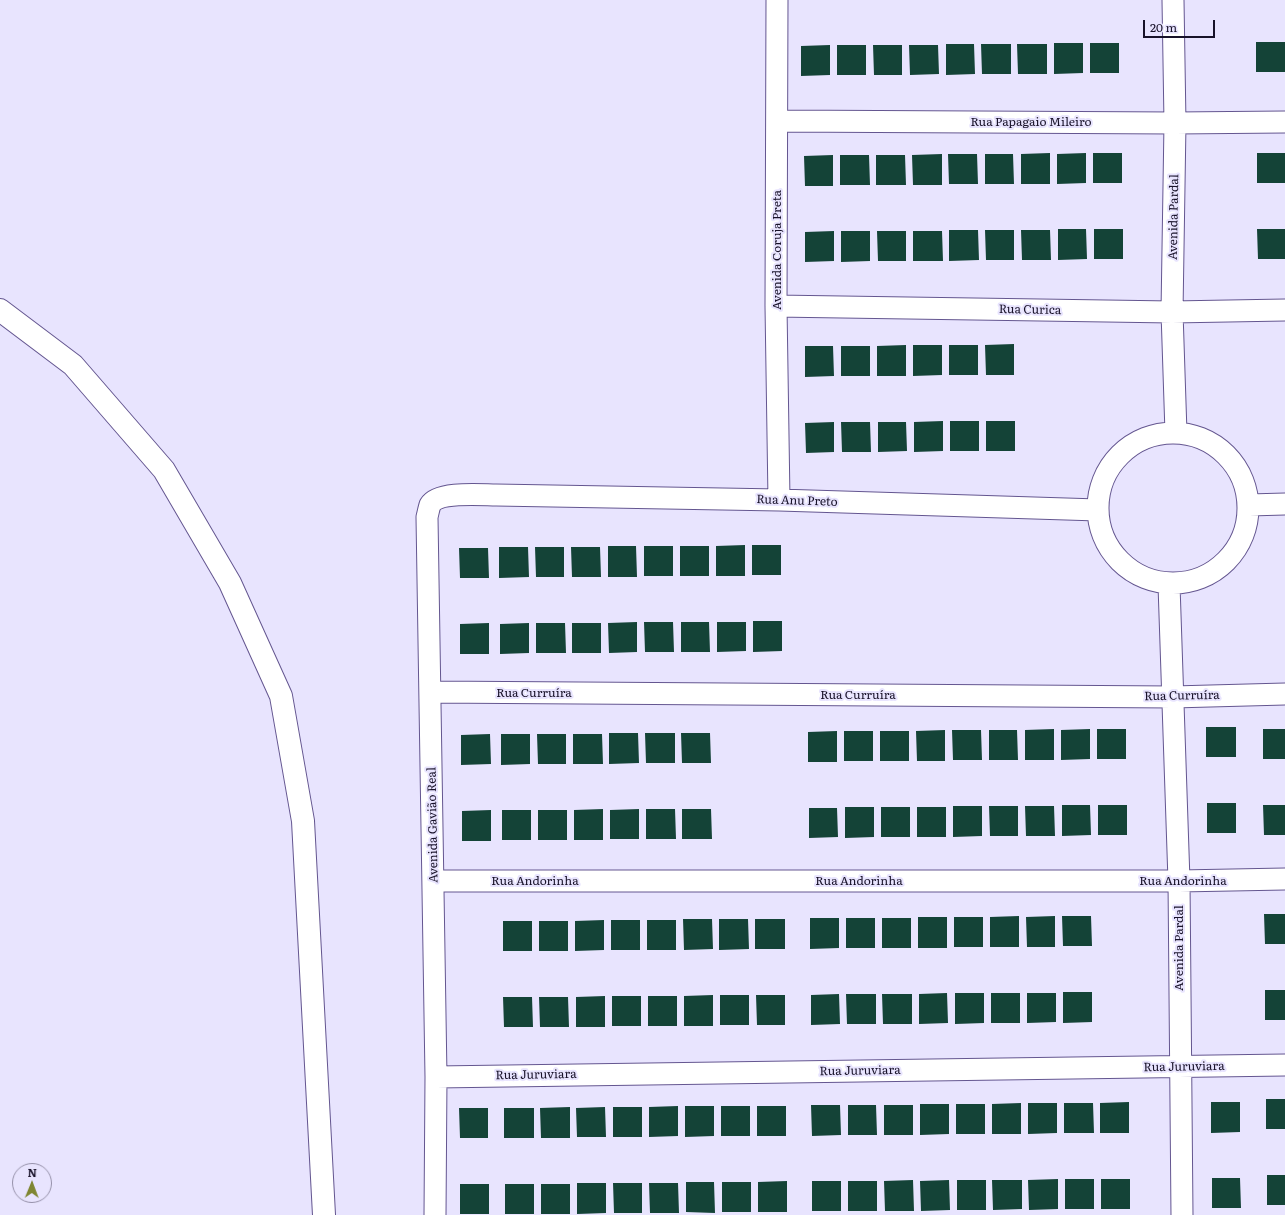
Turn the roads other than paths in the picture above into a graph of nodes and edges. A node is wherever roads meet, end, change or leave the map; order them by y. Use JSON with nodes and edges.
{"nodes":[{"id":1,"x":777,"y":0,"type":"edge"},
{"id":2,"x":1173,"y":0,"type":"edge"},
{"id":3,"x":778,"y":121,"type":"junction"},
{"id":4,"x":1285,"y":122,"type":"edge"},
{"id":5,"x":1175,"y":123,"type":"junction"},
{"id":6,"x":776,"y":306,"type":"junction"},
{"id":7,"x":0,"y":310,"type":"edge"},
{"id":8,"x":1285,"y":310,"type":"edge"},
{"id":9,"x":1172,"y":312,"type":"junction"},
{"id":10,"x":1176,"y":433,"type":"junction"},
{"id":11,"x":496,"y":495,"type":"joint"},
{"id":12,"x":779,"y":500,"type":"junction"},
{"id":13,"x":1285,"y":504,"type":"edge"},
{"id":14,"x":1249,"y":505,"type":"junction"},
{"id":15,"x":1098,"y":510,"type":"junction"},
{"id":16,"x":1169,"y":585,"type":"junction"},
{"id":17,"x":431,"y":692,"type":"junction"},
{"id":18,"x":1285,"y":694,"type":"edge"},
{"id":19,"x":1173,"y":697,"type":"junction"},
{"id":20,"x":1285,"y":879,"type":"edge"},
{"id":21,"x":434,"y":881,"type":"junction"},
{"id":22,"x":1179,"y":881,"type":"junction"},
{"id":23,"x":1285,"y":1066,"type":"edge"},
{"id":24,"x":1180,"y":1067,"type":"junction"},
{"id":25,"x":436,"y":1077,"type":"junction"},
{"id":26,"x":324,"y":1215,"type":"edge"},
{"id":27,"x":435,"y":1215,"type":"edge"},
{"id":28,"x":1182,"y":1215,"type":"edge"}],
"edges":[{"from":1,"to":3,"type":"street","name":"Avenida Coruja Preta"},
{"from":2,"to":5,"type":"street","name":"Avenida Pardal"},
{"from":3,"to":5,"type":"street","name":"Rua Papagaio Mileiro"},
{"from":3,"to":6,"type":"street","name":"Avenida Coruja Preta"},
{"from":4,"to":5,"type":"street","name":"Rua Papagaio Mileiro"},
{"from":5,"to":9,"type":"street","name":"Avenida Pardal"},
{"from":6,"to":9,"type":"street","name":"Rua Curica"},
{"from":6,"to":12,"type":"street","name":"Avenida Coruja Preta"},
{"from":7,"to":26,"type":"main road"},
{"from":8,"to":9,"type":"street","name":"Rua Curica"},
{"from":9,"to":10,"type":"street","name":"Avenida Pardal"},
{"from":10,"to":14,"type":"street"},
{"from":10,"to":15,"type":"street"},
{"from":11,"to":12,"type":"street","name":"Rua Anu Preto"},
{"from":11,"to":17,"type":"street","name":"Avenida Gavião Real"},
{"from":12,"to":15,"type":"street","name":"Rua Anu Preto"},
{"from":13,"to":14,"type":"street"},
{"from":14,"to":16,"type":"street"},
{"from":15,"to":16,"type":"street"},
{"from":16,"to":19,"type":"street","name":"Avenida Pardal"},
{"from":17,"to":19,"type":"street","name":"Rua Curruíra"},
{"from":17,"to":21,"type":"street","name":"Avenida Gavião Real"},
{"from":18,"to":19,"type":"street","name":"Rua Curruíra"},
{"from":19,"to":22,"type":"street","name":"Avenida Pardal"},
{"from":20,"to":22,"type":"street","name":"Rua Andorinha"},
{"from":21,"to":22,"type":"street","name":"Rua Andorinha"},
{"from":21,"to":25,"type":"street","name":"Avenida Gavião Real"},
{"from":22,"to":24,"type":"street","name":"Avenida Pardal"},
{"from":23,"to":24,"type":"street","name":"Rua Juruviara"},
{"from":24,"to":25,"type":"street","name":"Rua Juruviara"},
{"from":24,"to":28,"type":"street","name":"Avenida Pardal"},
{"from":25,"to":27,"type":"street","name":"Avenida Gavião Real"}]}
